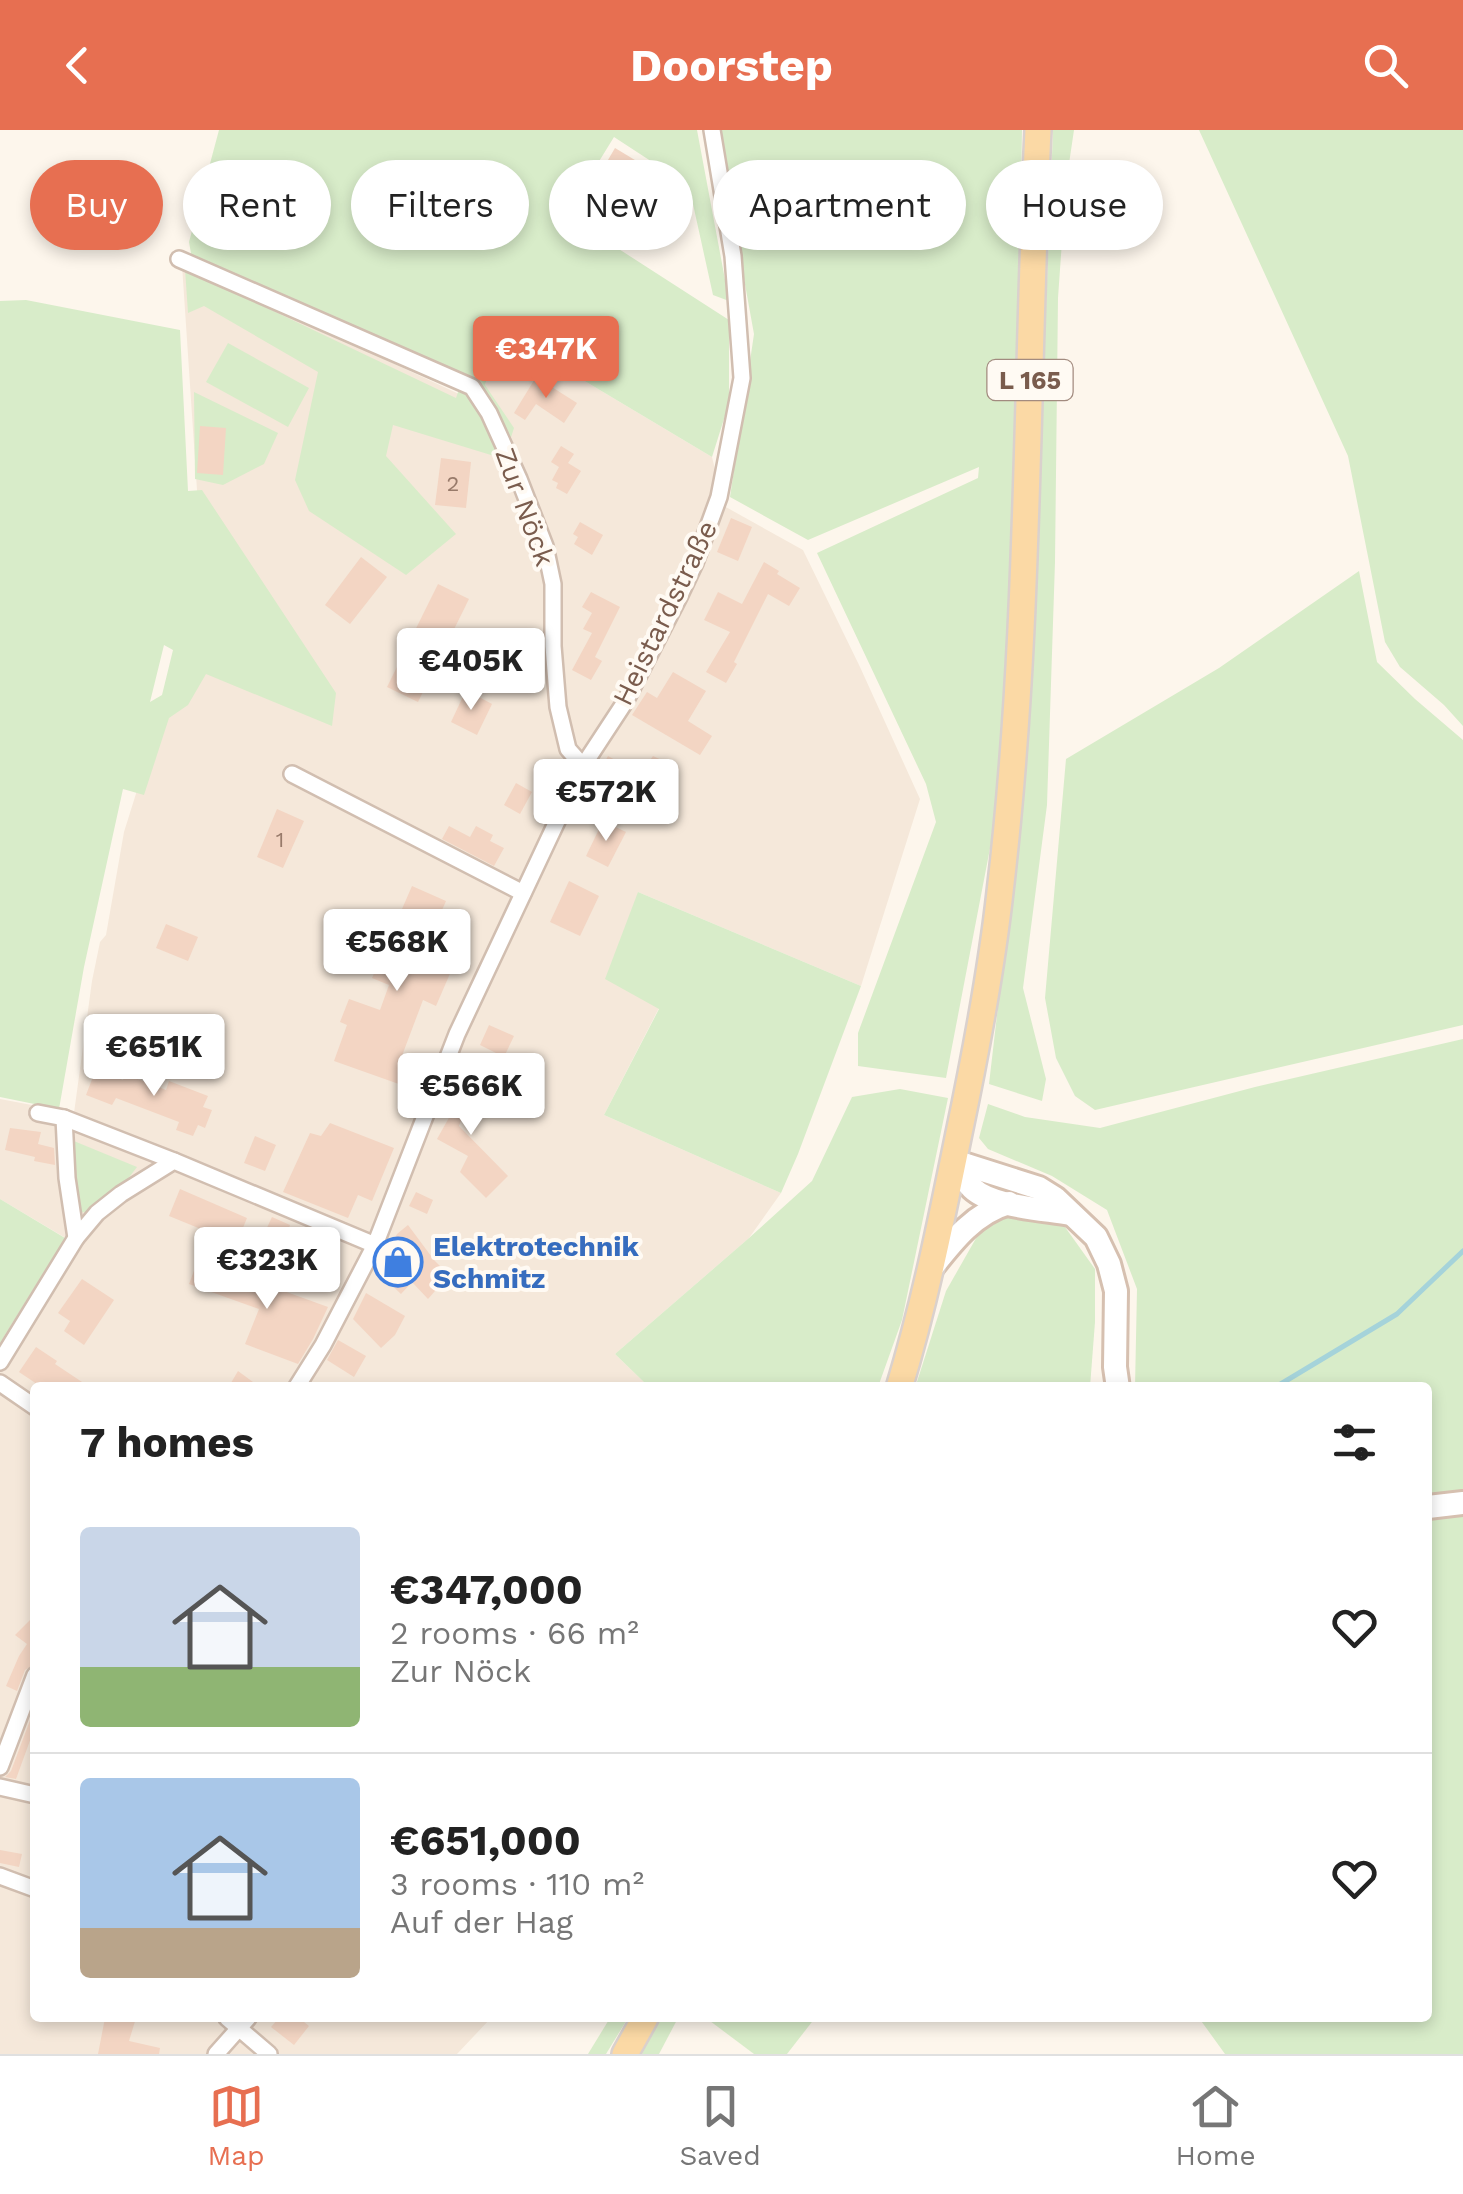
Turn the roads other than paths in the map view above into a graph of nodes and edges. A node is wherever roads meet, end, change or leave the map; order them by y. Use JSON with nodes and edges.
{"nodes":[{"id":1,"x":712,"y":130,"type":"edge"},
{"id":2,"x":1038,"y":130,"type":"edge"},
{"id":3,"x":179,"y":259,"type":"dead end"},
{"id":4,"x":583,"y":766,"type":"junction"},
{"id":5,"x":292,"y":774,"type":"dead end"},
{"id":6,"x":523,"y":893,"type":"junction"},
{"id":7,"x":38,"y":1112,"type":"dead end"},
{"id":8,"x":64,"y":1118,"type":"junction"},
{"id":9,"x":174,"y":1161,"type":"junction"},
{"id":10,"x":954,"y":1161,"type":"junction"},
{"id":11,"x":1010,"y":1203,"type":"junction"},
{"id":12,"x":1071,"y":1214,"type":"junction"},
{"id":13,"x":76,"y":1238,"type":"junction"},
{"id":14,"x":375,"y":1245,"type":"junction"},
{"id":15,"x":930,"y":1270,"type":"junction"},
{"id":16,"x":0,"y":1362,"type":"edge"},
{"id":17,"x":1114,"y":1381,"type":"edge"},
{"id":18,"x":300,"y":1382,"type":"edge"},
{"id":19,"x":900,"y":1382,"type":"edge"},
{"id":20,"x":0,"y":1384,"type":"edge"},
{"id":21,"x":30,"y":1404,"type":"edge"},
{"id":22,"x":1463,"y":1503,"type":"edge"},
{"id":23,"x":1432,"y":1507,"type":"edge"},
{"id":24,"x":30,"y":1688,"type":"edge"},
{"id":25,"x":0,"y":1767,"type":"edge"},
{"id":26,"x":0,"y":1787,"type":"edge"},
{"id":27,"x":30,"y":1794,"type":"edge"},
{"id":28,"x":0,"y":1876,"type":"edge"},
{"id":29,"x":30,"y":1887,"type":"edge"},
{"id":30,"x":237,"y":2022,"type":"edge"},
{"id":31,"x":239,"y":2022,"type":"edge"},
{"id":32,"x":643,"y":2022,"type":"edge"},
{"id":33,"x":216,"y":2054,"type":"edge"},
{"id":34,"x":269,"y":2054,"type":"edge"},
{"id":35,"x":626,"y":2054,"type":"edge"}],
"edges":[{"from":1,"to":4,"type":"street","name":"Heistardstraße"},
{"from":2,"to":10,"type":"main road","number":"L 165"},
{"from":3,"to":4,"type":"street","name":"Zur Nöck"},
{"from":4,"to":6,"type":"street","name":"Heistardstraße"},
{"from":5,"to":6,"type":"street"},
{"from":6,"to":14,"type":"street","name":"Heistardstraße"},
{"from":7,"to":8,"type":"street"},
{"from":8,"to":9,"type":"street"},
{"from":8,"to":13,"type":"street"},
{"from":9,"to":13,"type":"street"},
{"from":9,"to":14,"type":"street"},
{"from":10,"to":11,"type":"main road"},
{"from":10,"to":12,"type":"main road"},
{"from":10,"to":15,"type":"main road","number":"L 165"},
{"from":11,"to":12,"type":"main road"},
{"from":11,"to":15,"type":"main road","number":"L 165"},
{"from":12,"to":17,"type":"main road"},
{"from":13,"to":16,"type":"street"},
{"from":14,"to":18,"type":"street","name":"Heistardstraße"},
{"from":15,"to":19,"type":"main road","number":"L 165"},
{"from":20,"to":21,"type":"street"},
{"from":22,"to":23,"type":"main road"},
{"from":24,"to":25,"type":"street"},
{"from":26,"to":27,"type":"street"},
{"from":28,"to":29,"type":"street"},
{"from":30,"to":33,"type":"street"},
{"from":31,"to":34,"type":"street"},
{"from":32,"to":35,"type":"main road"}]}
